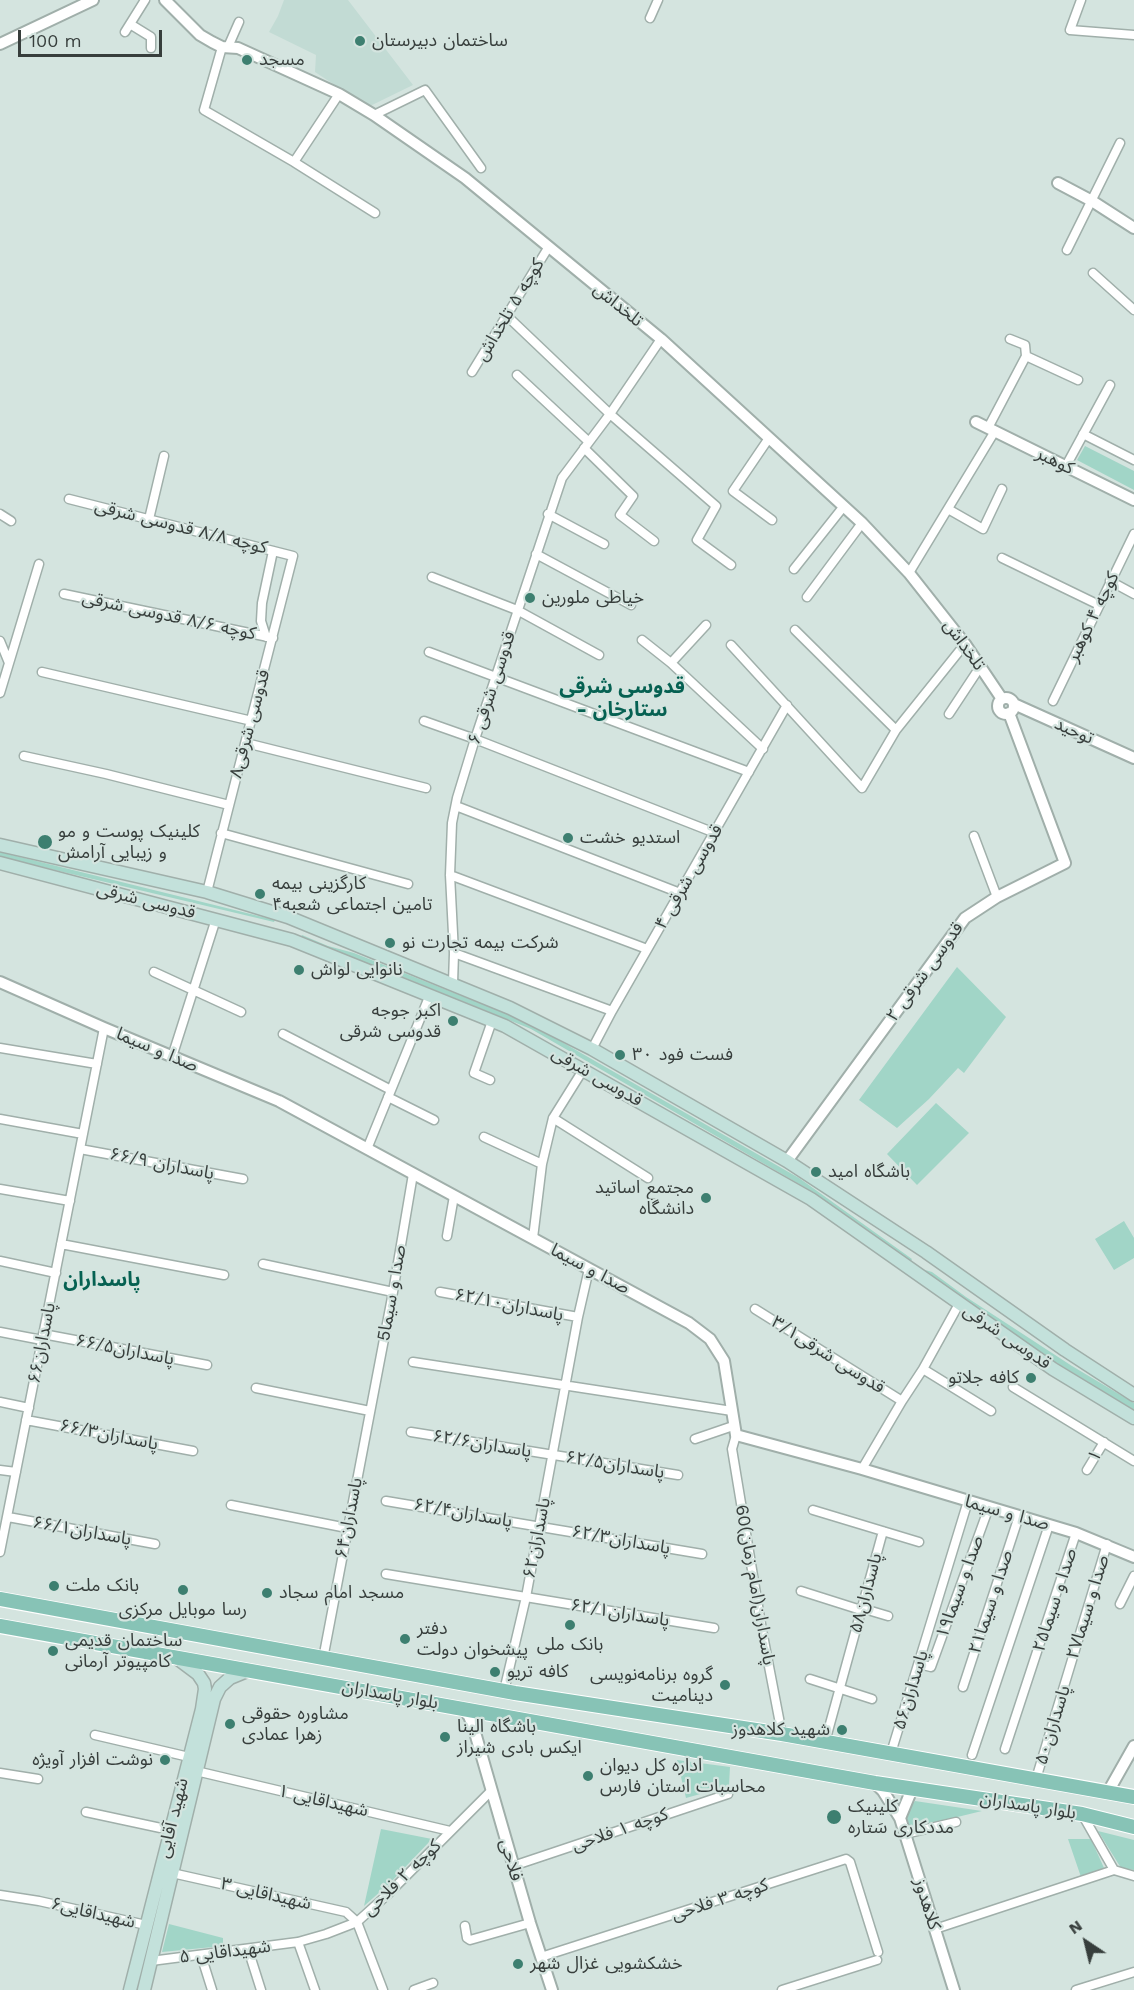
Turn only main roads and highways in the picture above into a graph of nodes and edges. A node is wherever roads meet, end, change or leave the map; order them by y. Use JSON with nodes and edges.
{"nodes":[{"id":1,"x":0,"y":845,"type":"edge"},
{"id":2,"x":0,"y":864,"type":"edge"},
{"id":3,"x":288,"y":917,"type":"junction"},
{"id":4,"x":282,"y":937,"type":"junction"},
{"id":5,"x":926,"y":1252,"type":"junction"},
{"id":6,"x":914,"y":1270,"type":"junction"},
{"id":7,"x":1134,"y":1395,"type":"edge"},
{"id":8,"x":1134,"y":1418,"type":"edge"},
{"id":9,"x":0,"y":1599,"type":"edge"},
{"id":10,"x":0,"y":1626,"type":"edge"},
{"id":11,"x":177,"y":1658,"type":"junction"},
{"id":12,"x":247,"y":1671,"type":"junction"},
{"id":13,"x":205,"y":1689,"type":"junction"},
{"id":14,"x":218,"y":1693,"type":"junction"},
{"id":15,"x":686,"y":1734,"type":"junction"},
{"id":16,"x":195,"y":1762,"type":"junction"},
{"id":17,"x":1134,"y":1797,"type":"edge"},
{"id":18,"x":1134,"y":1827,"type":"edge"},
{"id":19,"x":130,"y":1990,"type":"edge"},
{"id":20,"x":144,"y":1990,"type":"edge"}],
"edges":[{"from":1,"to":3,"type":"main road","name":"قدوسی شرقی"},
{"from":2,"to":4,"type":"main road","name":"قدوسی شرقی"},
{"from":3,"to":4,"type":"main road"},
{"from":3,"to":5,"type":"main road","name":"قدوسی شرقی"},
{"from":4,"to":6,"type":"main road","name":"قدوسی شرقی"},
{"from":5,"to":6,"type":"main road"},
{"from":5,"to":7,"type":"main road","name":"قدوسی شرقی"},
{"from":6,"to":8,"type":"main road","name":"قدوسی شرقی"},
{"from":9,"to":15,"type":"main road","name":"بلوار پاسداران"},
{"from":10,"to":11,"type":"main road","name":"بلوار پاسداران"},
{"from":11,"to":12,"type":"main road","name":"بلوار پاسداران"},
{"from":11,"to":13,"type":"main road"},
{"from":12,"to":14,"type":"main road"},
{"from":12,"to":15,"type":"main road","name":"بلوار پاسداران"},
{"from":13,"to":14,"type":"main road"},
{"from":13,"to":16,"type":"main road","name":"شهید آقایی"},
{"from":14,"to":16,"type":"main road","name":"شهید آقایی"},
{"from":15,"to":17,"type":"main road","name":"بلوار پاسداران"},
{"from":15,"to":18,"type":"main road","name":"بلوار پاسداران"},
{"from":16,"to":19,"type":"main road","name":"شهید آقایی"},
{"from":16,"to":20,"type":"main road","name":"شهید آقایی"}]}
